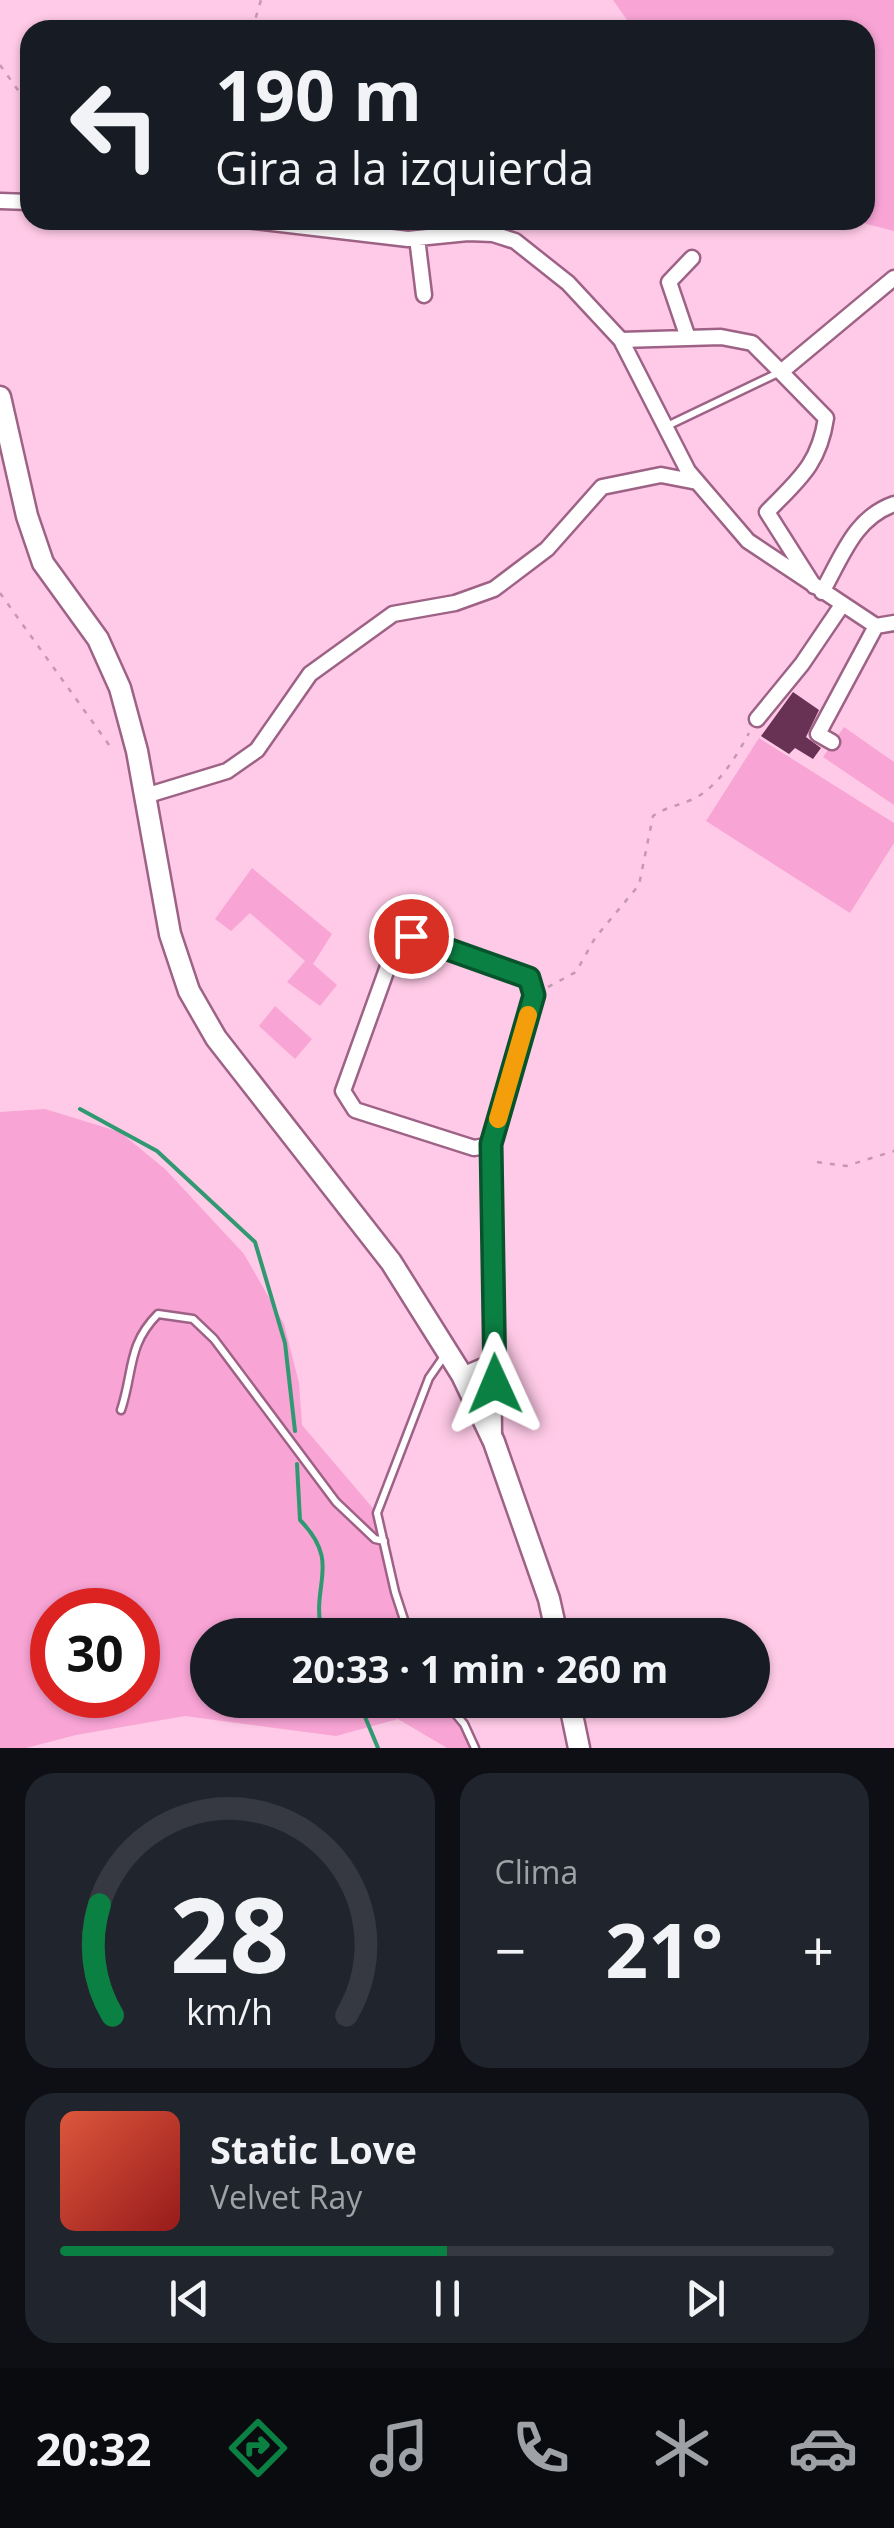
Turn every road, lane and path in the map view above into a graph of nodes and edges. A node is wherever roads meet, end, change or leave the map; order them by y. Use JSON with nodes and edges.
{"nodes":[{"id":1,"x":0,"y":66,"type":"edge"},
{"id":2,"x":20,"y":93,"type":"edge"},
{"id":3,"x":340,"y":230,"type":"edge"},
{"id":4,"x":417,"y":238,"type":"junction"},
{"id":5,"x":692,"y":258,"type":"dead end"},
{"id":6,"x":894,"y":278,"type":"edge"},
{"id":7,"x":424,"y":295,"type":"dead end"},
{"id":8,"x":688,"y":338,"type":"junction"},
{"id":9,"x":621,"y":340,"type":"junction"},
{"id":10,"x":781,"y":372,"type":"junction"},
{"id":11,"x":0,"y":397,"type":"edge"},
{"id":12,"x":666,"y":427,"type":"junction"},
{"id":13,"x":698,"y":482,"type":"junction"},
{"id":14,"x":894,"y":504,"type":"edge"},
{"id":15,"x":818,"y":589,"type":"junction"},
{"id":16,"x":0,"y":593,"type":"edge"},
{"id":17,"x":842,"y":605,"type":"junction"},
{"id":18,"x":894,"y":623,"type":"edge"},
{"id":19,"x":876,"y":626,"type":"junction"},
{"id":20,"x":756,"y":719,"type":"joint"},
{"id":21,"x":832,"y":742,"type":"dead end"},
{"id":22,"x":112,"y":749,"type":"dead end"},
{"id":23,"x":145,"y":796,"type":"junction"},
{"id":24,"x":534,"y":995,"type":"junction"},
{"id":25,"x":491,"y":1144,"type":"junction"},
{"id":26,"x":894,"y":1151,"type":"edge"},
{"id":27,"x":816,"y":1162,"type":"dead end"},
{"id":28,"x":447,"y":1353,"type":"junction"},
{"id":29,"x":495,"y":1361,"type":"junction"},
{"id":30,"x":462,"y":1374,"type":"junction"},
{"id":31,"x":122,"y":1410,"type":"dead end"},
{"id":32,"x":494,"y":1442,"type":"junction"},
{"id":33,"x":384,"y":1541,"type":"junction"},
{"id":34,"x":404,"y":1618,"type":"edge"},
{"id":35,"x":554,"y":1618,"type":"edge"},
{"id":36,"x":459,"y":1718,"type":"edge"},
{"id":37,"x":572,"y":1718,"type":"edge"},
{"id":38,"x":475,"y":1748,"type":"edge"},
{"id":39,"x":578,"y":1748,"type":"edge"}],
"edges":[{"from":1,"to":2,"type":"path"},
{"from":3,"to":4,"type":"street"},
{"from":4,"to":7,"type":"street"},
{"from":4,"to":9,"type":"street"},
{"from":5,"to":8,"type":"street"},
{"from":6,"to":10,"type":"street"},
{"from":8,"to":9,"type":"street"},
{"from":8,"to":10,"type":"street"},
{"from":9,"to":12,"type":"street"},
{"from":10,"to":12,"type":"lane"},
{"from":10,"to":15,"type":"street"},
{"from":11,"to":23,"type":"street"},
{"from":12,"to":13,"type":"street"},
{"from":13,"to":15,"type":"street"},
{"from":13,"to":23,"type":"street"},
{"from":14,"to":15,"type":"street"},
{"from":15,"to":17,"type":"street"},
{"from":16,"to":22,"type":"path"},
{"from":17,"to":19,"type":"street"},
{"from":17,"to":20,"type":"street"},
{"from":18,"to":19,"type":"street"},
{"from":19,"to":21,"type":"street"},
{"from":20,"to":24,"type":"path"},
{"from":23,"to":28,"type":"street"},
{"from":24,"to":25,"type":"street"},
{"from":24,"to":25,"type":"street"},
{"from":25,"to":29,"type":"street"},
{"from":26,"to":27,"type":"path"},
{"from":28,"to":30,"type":"street"},
{"from":28,"to":33,"type":"lane"},
{"from":29,"to":30,"type":"street"},
{"from":29,"to":32,"type":"street"},
{"from":30,"to":32,"type":"street"},
{"from":31,"to":33,"type":"lane"},
{"from":32,"to":35,"type":"street"},
{"from":33,"to":34,"type":"lane"},
{"from":36,"to":38,"type":"lane"},
{"from":37,"to":39,"type":"street"}]}
